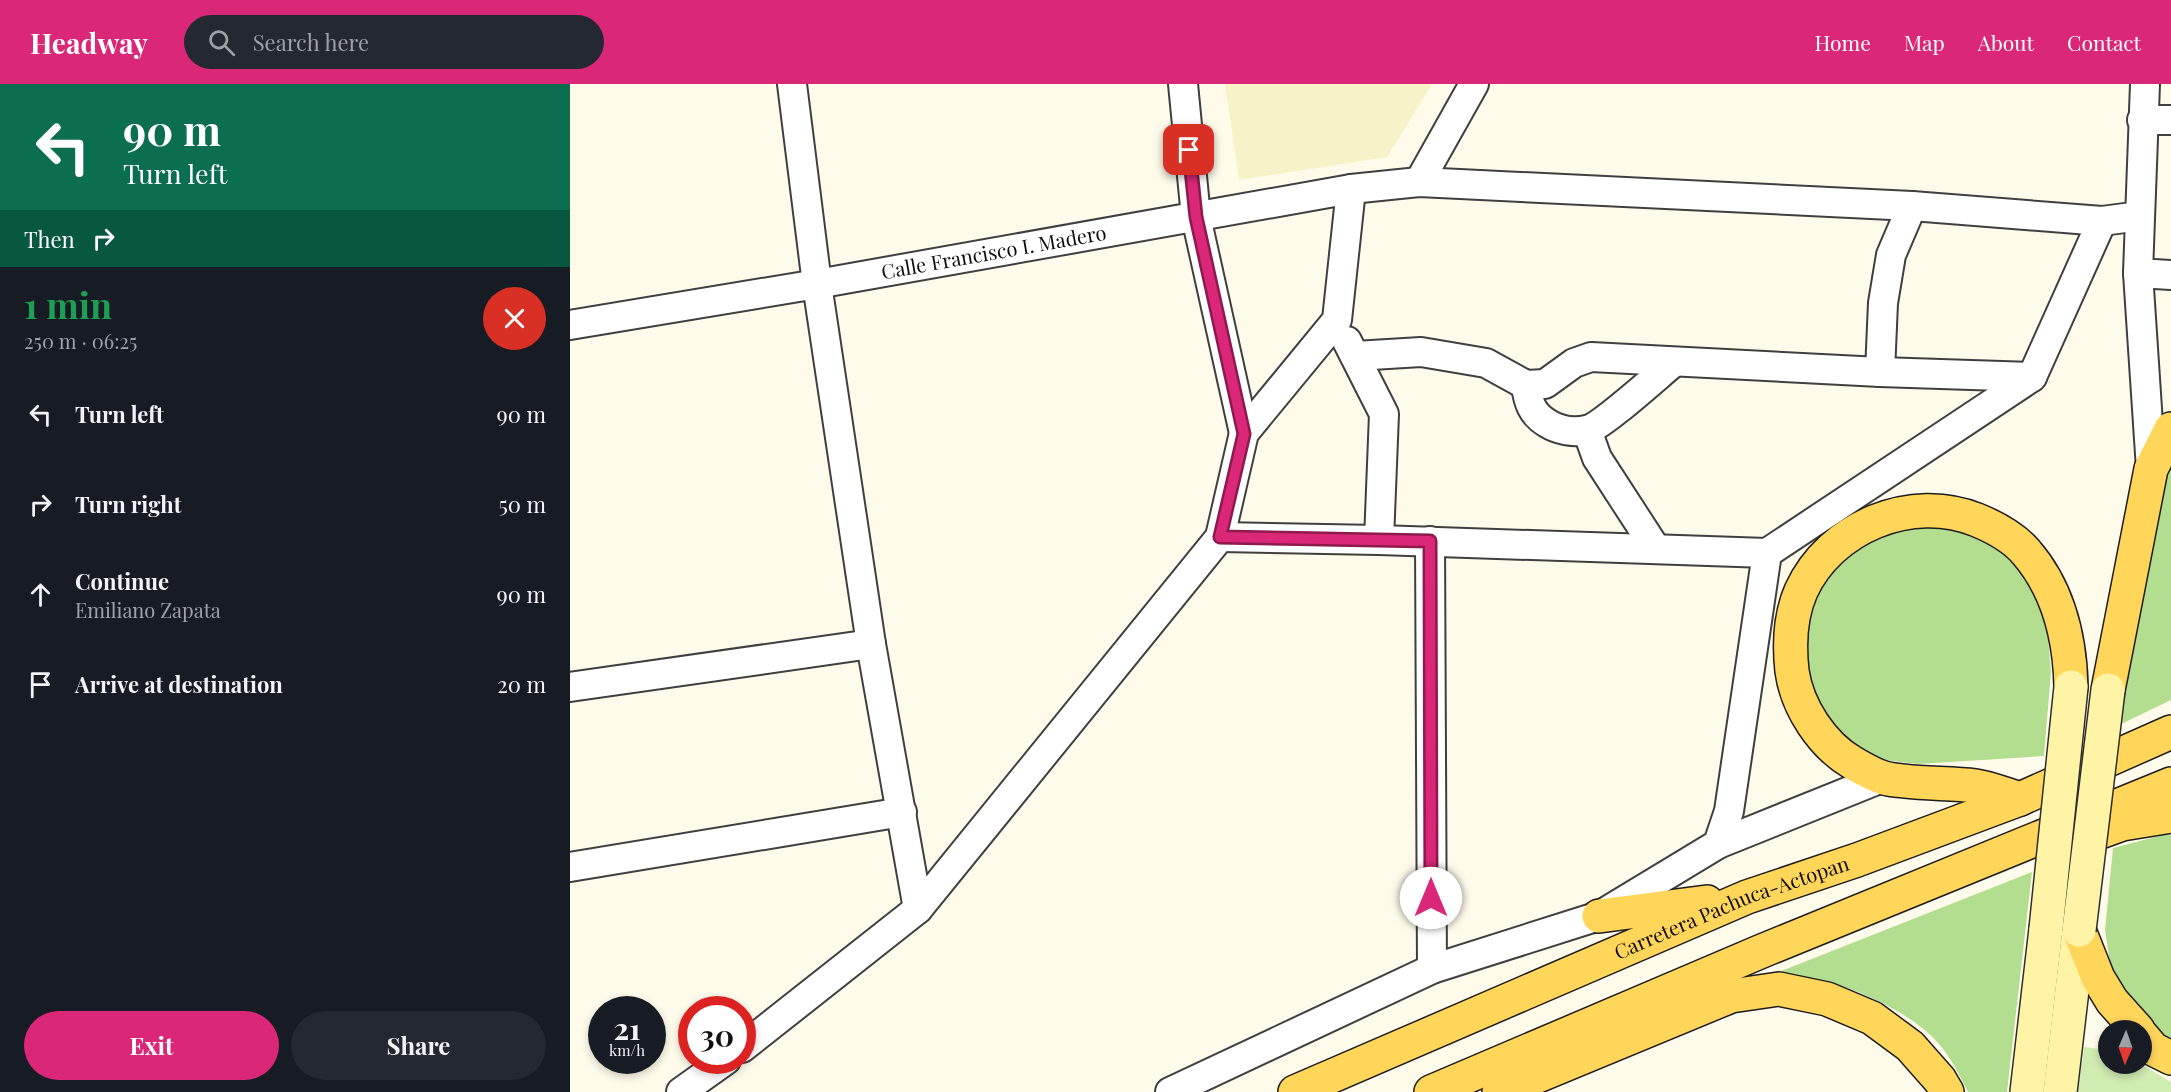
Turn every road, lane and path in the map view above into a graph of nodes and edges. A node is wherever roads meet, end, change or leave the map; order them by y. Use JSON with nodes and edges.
{"nodes":[{"id":1,"x":792,"y":84,"type":"edge"},
{"id":2,"x":1183,"y":84,"type":"edge"},
{"id":3,"x":1474,"y":84,"type":"edge"},
{"id":4,"x":2145,"y":84,"type":"edge"},
{"id":5,"x":2142,"y":120,"type":"junction"},
{"id":6,"x":2171,"y":120,"type":"edge"},
{"id":7,"x":1419,"y":182,"type":"junction"},
{"id":8,"x":1351,"y":189,"type":"junction"},
{"id":9,"x":1912,"y":206,"type":"junction"},
{"id":10,"x":2140,"y":216,"type":"junction"},
{"id":11,"x":1196,"y":217,"type":"junction"},
{"id":12,"x":2102,"y":221,"type":"junction"},
{"id":13,"x":2138,"y":273,"type":"junction"},
{"id":14,"x":2171,"y":275,"type":"edge"},
{"id":15,"x":817,"y":284,"type":"junction"},
{"id":16,"x":1337,"y":320,"type":"junction"},
{"id":17,"x":570,"y":325,"type":"edge"},
{"id":18,"x":1355,"y":356,"type":"junction"},
{"id":19,"x":1674,"y":362,"type":"junction"},
{"id":20,"x":1880,"y":372,"type":"junction"},
{"id":21,"x":2032,"y":377,"type":"junction"},
{"id":22,"x":1526,"y":385,"type":"junction"},
{"id":23,"x":2171,"y":429,"type":"edge"},
{"id":24,"x":1587,"y":430,"type":"junction"},
{"id":25,"x":1244,"y":434,"type":"junction"},
{"id":26,"x":2151,"y":469,"type":"junction"},
{"id":27,"x":1220,"y":537,"type":"junction"},
{"id":28,"x":1379,"y":540,"type":"junction"},
{"id":29,"x":1430,"y":541,"type":"junction"},
{"id":30,"x":1656,"y":549,"type":"junction"},
{"id":31,"x":1767,"y":553,"type":"junction"},
{"id":32,"x":871,"y":644,"type":"junction"},
{"id":33,"x":570,"y":687,"type":"edge"},
{"id":34,"x":2171,"y":732,"type":"edge"},
{"id":35,"x":1882,"y":778,"type":"junction"},
{"id":36,"x":2171,"y":784,"type":"edge"},
{"id":37,"x":2020,"y":799,"type":"junction"},
{"id":38,"x":902,"y":812,"type":"junction"},
{"id":39,"x":2171,"y":816,"type":"edge"},
{"id":40,"x":1718,"y":844,"type":"junction"},
{"id":41,"x":570,"y":867,"type":"edge"},
{"id":42,"x":1747,"y":897,"type":"junction"},
{"id":43,"x":918,"y":909,"type":"junction"},
{"id":44,"x":1599,"y":916,"type":"junction"},
{"id":45,"x":2079,"y":930,"type":"junction"},
{"id":46,"x":1762,"y":951,"type":"junction"},
{"id":47,"x":1432,"y":969,"type":"junction"},
{"id":48,"x":2129,"y":1020,"type":"edge"},
{"id":49,"x":756,"y":1037,"type":"edge"},
{"id":50,"x":2152,"y":1047,"type":"edge"},
{"id":51,"x":2171,"y":1058,"type":"edge"},
{"id":52,"x":706,"y":1074,"type":"edge"},
{"id":53,"x":681,"y":1092,"type":"edge"},
{"id":54,"x":1170,"y":1092,"type":"edge"},
{"id":55,"x":1295,"y":1092,"type":"edge"},
{"id":56,"x":1431,"y":1092,"type":"edge"},
{"id":57,"x":1498,"y":1092,"type":"edge"},
{"id":58,"x":1947,"y":1092,"type":"edge"},
{"id":59,"x":2027,"y":1092,"type":"edge"},
{"id":60,"x":2060,"y":1092,"type":"edge"}],
"edges":[{"from":1,"to":15,"type":"street"},
{"from":2,"to":11,"type":"street"},
{"from":3,"to":7,"type":"street"},
{"from":4,"to":5,"type":"street"},
{"from":5,"to":6,"type":"street"},
{"from":5,"to":10,"type":"street"},
{"from":7,"to":8,"type":"street","name":"Calle Francisco I. Madero"},
{"from":7,"to":9,"type":"street","name":"Calle Francisco I. Madero"},
{"from":8,"to":11,"type":"street","name":"Calle Francisco I. Madero"},
{"from":8,"to":16,"type":"street"},
{"from":9,"to":12,"type":"street","name":"Calle Francisco I. Madero"},
{"from":9,"to":20,"type":"street"},
{"from":10,"to":12,"type":"street","name":"Calle Francisco I. Madero"},
{"from":10,"to":13,"type":"street"},
{"from":11,"to":15,"type":"street","name":"Calle Francisco I. Madero"},
{"from":11,"to":25,"type":"street"},
{"from":12,"to":21,"type":"street"},
{"from":13,"to":14,"type":"street"},
{"from":13,"to":26,"type":"street"},
{"from":15,"to":17,"type":"street","name":"Calle Francisco I. Madero"},
{"from":15,"to":32,"type":"street"},
{"from":16,"to":18,"type":"street"},
{"from":16,"to":25,"type":"street"},
{"from":18,"to":22,"type":"street"},
{"from":18,"to":28,"type":"street"},
{"from":19,"to":20,"type":"street"},
{"from":19,"to":22,"type":"street"},
{"from":19,"to":24,"type":"street"},
{"from":20,"to":21,"type":"street"},
{"from":21,"to":31,"type":"street"},
{"from":22,"to":24,"type":"street"},
{"from":23,"to":26,"type":"main road"},
{"from":24,"to":30,"type":"street"},
{"from":25,"to":27,"type":"street"},
{"from":26,"to":45,"type":"main road","bridge":true},
{"from":27,"to":28,"type":"street"},
{"from":27,"to":43,"type":"street"},
{"from":28,"to":29,"type":"street"},
{"from":29,"to":30,"type":"street"},
{"from":29,"to":47,"type":"street"},
{"from":30,"to":31,"type":"street"},
{"from":31,"to":40,"type":"street"},
{"from":32,"to":33,"type":"street"},
{"from":32,"to":38,"type":"street"},
{"from":34,"to":37,"type":"main road","name":"Carretera Pachuca-Actopan"},
{"from":35,"to":37,"type":"main road"},
{"from":35,"to":40,"type":"street"},
{"from":35,"to":59,"type":"main road","bridge":true},
{"from":36,"to":46,"type":"main road"},
{"from":37,"to":42,"type":"main road","name":"Carretera Pachuca-Actopan"},
{"from":38,"to":41,"type":"street"},
{"from":38,"to":43,"type":"street"},
{"from":39,"to":46,"type":"main road"},
{"from":40,"to":44,"type":"street"},
{"from":42,"to":44,"type":"main road"},
{"from":42,"to":55,"type":"main road","name":"Carretera Pachuca-Actopan"},
{"from":43,"to":49,"type":"street"},
{"from":44,"to":47,"type":"street"},
{"from":45,"to":48,"type":"main road"},
{"from":45,"to":60,"type":"main road"},
{"from":46,"to":56,"type":"main road"},
{"from":47,"to":54,"type":"street"},
{"from":50,"to":51,"type":"main road"},
{"from":52,"to":53,"type":"street"},
{"from":57,"to":58,"type":"main road"}]}
